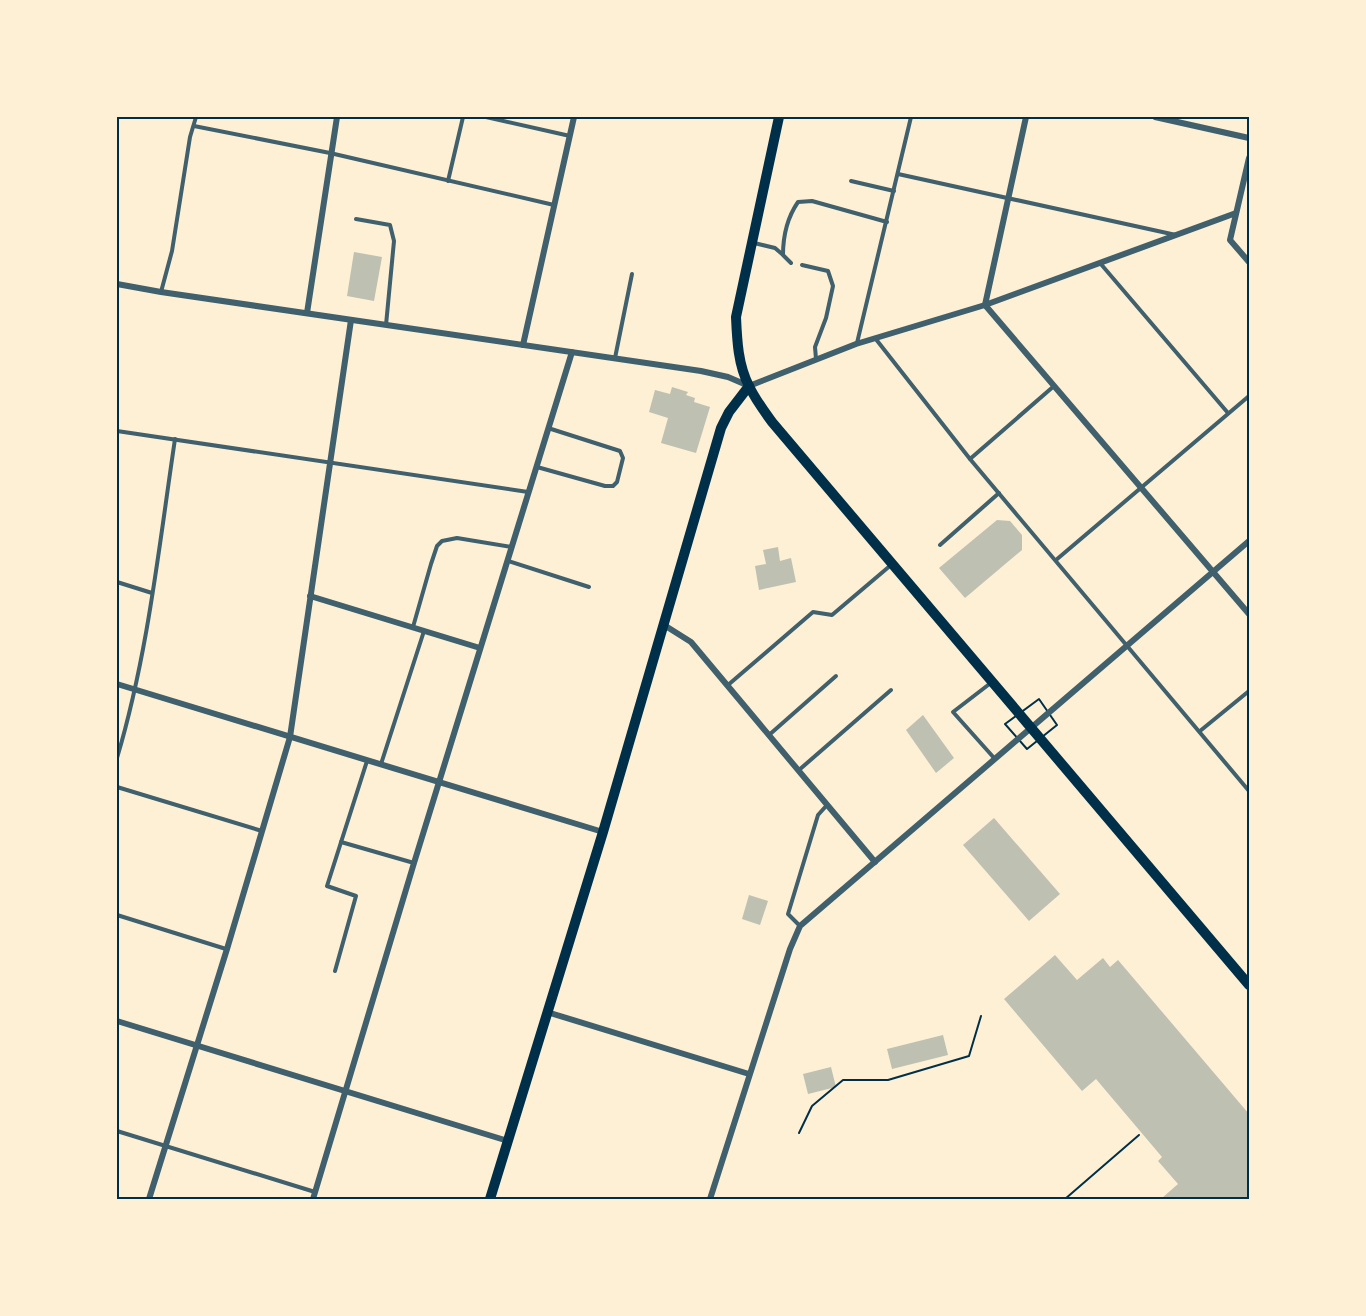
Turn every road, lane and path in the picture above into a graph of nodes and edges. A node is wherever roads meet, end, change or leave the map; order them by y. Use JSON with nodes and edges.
{"nodes":[{"id":1,"x":195,"y":117,"type":"edge"},
{"id":2,"x":337,"y":117,"type":"edge"},
{"id":3,"x":463,"y":117,"type":"edge"},
{"id":4,"x":486,"y":117,"type":"edge"},
{"id":5,"x":574,"y":117,"type":"edge"},
{"id":6,"x":779,"y":117,"type":"edge"},
{"id":7,"x":911,"y":117,"type":"edge"},
{"id":8,"x":1026,"y":117,"type":"edge"},
{"id":9,"x":1155,"y":117,"type":"edge"},
{"id":10,"x":500,"y":118,"type":"edge"},
{"id":11,"x":194,"y":126,"type":"junction"},
{"id":12,"x":570,"y":136,"type":"junction"},
{"id":13,"x":1249,"y":138,"type":"edge"},
{"id":14,"x":330,"y":153,"type":"junction"},
{"id":15,"x":1249,"y":158,"type":"edge"},
{"id":16,"x":898,"y":174,"type":"junction"},
{"id":17,"x":448,"y":181,"type":"junction"},
{"id":18,"x":851,"y":181,"type":"dead end"},
{"id":19,"x":894,"y":191,"type":"junction"},
{"id":20,"x":1008,"y":199,"type":"junction"},
{"id":21,"x":554,"y":205,"type":"junction"},
{"id":22,"x":1236,"y":213,"type":"junction"},
{"id":23,"x":356,"y":219,"type":"dead end"},
{"id":24,"x":886,"y":222,"type":"junction"},
{"id":25,"x":1177,"y":235,"type":"junction"},
{"id":26,"x":751,"y":243,"type":"junction"},
{"id":27,"x":783,"y":255,"type":"junction"},
{"id":28,"x":1249,"y":262,"type":"edge"},
{"id":29,"x":791,"y":263,"type":"dead end"},
{"id":30,"x":1099,"y":263,"type":"junction"},
{"id":31,"x":802,"y":265,"type":"dead end"},
{"id":32,"x":632,"y":274,"type":"dead end"},
{"id":33,"x":117,"y":284,"type":"edge"},
{"id":34,"x":161,"y":292,"type":"junction"},
{"id":35,"x":985,"y":305,"type":"junction"},
{"id":36,"x":307,"y":313,"type":"junction"},
{"id":37,"x":351,"y":320,"type":"junction"},
{"id":38,"x":386,"y":325,"type":"junction"},
{"id":39,"x":875,"y":337,"type":"junction"},
{"id":40,"x":856,"y":344,"type":"junction"},
{"id":41,"x":523,"y":345,"type":"junction"},
{"id":42,"x":572,"y":352,"type":"junction"},
{"id":43,"x":615,"y":358,"type":"junction"},
{"id":44,"x":816,"y":359,"type":"junction"},
{"id":45,"x":1055,"y":385,"type":"junction"},
{"id":46,"x":749,"y":386,"type":"junction"},
{"id":47,"x":1249,"y":396,"type":"edge"},
{"id":48,"x":1228,"y":413,"type":"junction"},
{"id":49,"x":548,"y":428,"type":"junction"},
{"id":50,"x":117,"y":431,"type":"edge"},
{"id":51,"x":175,"y":440,"type":"junction"},
{"id":52,"x":970,"y":459,"type":"junction"},
{"id":53,"x":330,"y":461,"type":"junction"},
{"id":54,"x":536,"y":467,"type":"junction"},
{"id":55,"x":1142,"y":487,"type":"junction"},
{"id":56,"x":528,"y":492,"type":"junction"},
{"id":57,"x":999,"y":493,"type":"junction"},
{"id":58,"x":1249,"y":541,"type":"edge"},
{"id":59,"x":940,"y":546,"type":"dead end"},
{"id":60,"x":512,"y":547,"type":"junction"},
{"id":61,"x":1056,"y":560,"type":"junction"},
{"id":62,"x":507,"y":561,"type":"junction"},
{"id":63,"x":892,"y":564,"type":"junction"},
{"id":64,"x":1213,"y":571,"type":"junction"},
{"id":65,"x":117,"y":582,"type":"edge"},
{"id":66,"x":589,"y":587,"type":"dead end"},
{"id":67,"x":152,"y":593,"type":"junction"},
{"id":68,"x":310,"y":596,"type":"junction"},
{"id":69,"x":1249,"y":614,"type":"edge"},
{"id":70,"x":664,"y":626,"type":"junction"},
{"id":71,"x":413,"y":627,"type":"junction"},
{"id":72,"x":424,"y":631,"type":"junction"},
{"id":73,"x":1127,"y":644,"type":"junction"},
{"id":74,"x":480,"y":648,"type":"junction"},
{"id":75,"x":836,"y":676,"type":"dead end"},
{"id":76,"x":993,"y":681,"type":"junction"},
{"id":77,"x":117,"y":684,"type":"edge"},
{"id":78,"x":727,"y":685,"type":"junction"},
{"id":79,"x":136,"y":690,"type":"junction"},
{"id":80,"x":891,"y":690,"type":"dead end"},
{"id":81,"x":1249,"y":691,"type":"edge"},
{"id":82,"x":1031,"y":728,"type":"junction"},
{"id":83,"x":1200,"y":731,"type":"junction"},
{"id":84,"x":769,"y":735,"type":"junction"},
{"id":85,"x":291,"y":737,"type":"junction"},
{"id":86,"x":117,"y":758,"type":"edge"},
{"id":87,"x":996,"y":760,"type":"junction"},
{"id":88,"x":367,"y":761,"type":"junction"},
{"id":89,"x":381,"y":765,"type":"junction"},
{"id":90,"x":799,"y":771,"type":"junction"},
{"id":91,"x":439,"y":783,"type":"junction"},
{"id":92,"x":117,"y":787,"type":"edge"},
{"id":93,"x":1249,"y":791,"type":"edge"},
{"id":94,"x":827,"y":805,"type":"junction"},
{"id":95,"x":262,"y":831,"type":"junction"},
{"id":96,"x":603,"y":832,"type":"junction"},
{"id":97,"x":341,"y":842,"type":"junction"},
{"id":98,"x":875,"y":862,"type":"junction"},
{"id":99,"x":414,"y":863,"type":"junction"},
{"id":100,"x":117,"y":915,"type":"edge"},
{"id":101,"x":800,"y":926,"type":"junction"},
{"id":102,"x":227,"y":950,"type":"junction"},
{"id":103,"x":335,"y":971,"type":"dead end"},
{"id":104,"x":1249,"y":986,"type":"edge"},
{"id":105,"x":547,"y":1012,"type":"junction"},
{"id":106,"x":981,"y":1016,"type":"dead end"},
{"id":107,"x":117,"y":1021,"type":"edge"},
{"id":108,"x":197,"y":1046,"type":"junction"},
{"id":109,"x":749,"y":1074,"type":"junction"},
{"id":110,"x":345,"y":1091,"type":"junction"},
{"id":111,"x":117,"y":1131,"type":"edge"},
{"id":112,"x":800,"y":1133,"type":"dead end"},
{"id":113,"x":1138,"y":1135,"type":"dead end"},
{"id":114,"x":508,"y":1142,"type":"junction"},
{"id":115,"x":165,"y":1146,"type":"junction"},
{"id":116,"x":314,"y":1196,"type":"edge"},
{"id":117,"x":149,"y":1199,"type":"edge"},
{"id":118,"x":490,"y":1199,"type":"edge"},
{"id":119,"x":710,"y":1199,"type":"edge"},
{"id":120,"x":1065,"y":1199,"type":"edge"}],
"edges":[{"from":1,"to":11,"type":"lane"},
{"from":2,"to":14,"type":"street"},
{"from":3,"to":17,"type":"lane"},
{"from":4,"to":10,"type":"lane"},
{"from":5,"to":12,"type":"street"},
{"from":6,"to":26,"type":"main road"},
{"from":7,"to":16,"type":"lane"},
{"from":8,"to":20,"type":"street"},
{"from":9,"to":13,"type":"street"},
{"from":10,"to":12,"type":"lane"},
{"from":11,"to":14,"type":"lane"},
{"from":11,"to":34,"type":"lane"},
{"from":12,"to":21,"type":"street"},
{"from":14,"to":17,"type":"lane"},
{"from":14,"to":36,"type":"street"},
{"from":15,"to":22,"type":"street"},
{"from":16,"to":19,"type":"lane"},
{"from":16,"to":20,"type":"lane"},
{"from":17,"to":21,"type":"lane"},
{"from":18,"to":19,"type":"lane"},
{"from":19,"to":24,"type":"lane"},
{"from":20,"to":25,"type":"lane"},
{"from":20,"to":35,"type":"street"},
{"from":21,"to":41,"type":"street"},
{"from":22,"to":25,"type":"street"},
{"from":22,"to":28,"type":"street"},
{"from":23,"to":38,"type":"lane"},
{"from":24,"to":27,"type":"lane"},
{"from":24,"to":40,"type":"lane"},
{"from":25,"to":30,"type":"street"},
{"from":26,"to":27,"type":"lane"},
{"from":26,"to":46,"type":"main road"},
{"from":27,"to":29,"type":"lane"},
{"from":30,"to":35,"type":"street"},
{"from":30,"to":48,"type":"lane"},
{"from":31,"to":44,"type":"lane"},
{"from":32,"to":43,"type":"lane"},
{"from":33,"to":34,"type":"street"},
{"from":34,"to":36,"type":"street"},
{"from":35,"to":39,"type":"street"},
{"from":35,"to":45,"type":"street"},
{"from":36,"to":37,"type":"street"},
{"from":37,"to":38,"type":"street"},
{"from":37,"to":53,"type":"street"},
{"from":38,"to":41,"type":"street"},
{"from":39,"to":40,"type":"street"},
{"from":39,"to":52,"type":"lane"},
{"from":40,"to":44,"type":"street"},
{"from":41,"to":42,"type":"street"},
{"from":42,"to":43,"type":"street"},
{"from":42,"to":49,"type":"street"},
{"from":43,"to":46,"type":"street"},
{"from":44,"to":46,"type":"street"},
{"from":45,"to":52,"type":"lane"},
{"from":45,"to":55,"type":"street"},
{"from":46,"to":63,"type":"main road"},
{"from":46,"to":70,"type":"main road"},
{"from":47,"to":48,"type":"lane"},
{"from":48,"to":55,"type":"lane"},
{"from":49,"to":54,"type":"street"},
{"from":49,"to":54,"type":"lane"},
{"from":50,"to":51,"type":"lane"},
{"from":51,"to":53,"type":"lane"},
{"from":51,"to":67,"type":"lane"},
{"from":52,"to":57,"type":"lane"},
{"from":53,"to":56,"type":"lane"},
{"from":53,"to":68,"type":"street"},
{"from":54,"to":56,"type":"street"},
{"from":55,"to":61,"type":"lane"},
{"from":55,"to":64,"type":"street"},
{"from":56,"to":60,"type":"street"},
{"from":57,"to":59,"type":"lane"},
{"from":57,"to":61,"type":"lane"},
{"from":58,"to":64,"type":"street"},
{"from":60,"to":62,"type":"street"},
{"from":60,"to":71,"type":"lane"},
{"from":61,"to":73,"type":"lane"},
{"from":62,"to":66,"type":"lane"},
{"from":62,"to":74,"type":"street"},
{"from":63,"to":76,"type":"main road"},
{"from":63,"to":78,"type":"lane"},
{"from":64,"to":69,"type":"street"},
{"from":64,"to":73,"type":"street"},
{"from":65,"to":67,"type":"lane"},
{"from":67,"to":79,"type":"lane"},
{"from":68,"to":71,"type":"street"},
{"from":68,"to":85,"type":"street"},
{"from":70,"to":78,"type":"street"},
{"from":70,"to":96,"type":"main road"},
{"from":71,"to":72,"type":"street"},
{"from":72,"to":74,"type":"street"},
{"from":72,"to":89,"type":"lane"},
{"from":73,"to":82,"type":"street"},
{"from":73,"to":83,"type":"lane"},
{"from":74,"to":91,"type":"street"},
{"from":75,"to":84,"type":"lane"},
{"from":76,"to":82,"type":"main road"},
{"from":76,"to":87,"type":"lane"},
{"from":77,"to":79,"type":"street"},
{"from":78,"to":84,"type":"street"},
{"from":79,"to":85,"type":"street"},
{"from":79,"to":86,"type":"lane"},
{"from":80,"to":90,"type":"lane"},
{"from":81,"to":83,"type":"lane"},
{"from":82,"to":87,"type":"street"},
{"from":82,"to":104,"type":"main road"},
{"from":83,"to":93,"type":"lane"},
{"from":84,"to":90,"type":"street"},
{"from":85,"to":88,"type":"street"},
{"from":85,"to":95,"type":"street"},
{"from":87,"to":98,"type":"street"},
{"from":88,"to":89,"type":"street"},
{"from":88,"to":97,"type":"lane"},
{"from":89,"to":91,"type":"street"},
{"from":90,"to":94,"type":"street"},
{"from":91,"to":96,"type":"street"},
{"from":91,"to":99,"type":"street"},
{"from":92,"to":95,"type":"lane"},
{"from":94,"to":98,"type":"street"},
{"from":94,"to":101,"type":"lane"},
{"from":95,"to":102,"type":"street"},
{"from":96,"to":105,"type":"main road"},
{"from":97,"to":99,"type":"lane"},
{"from":97,"to":103,"type":"lane"},
{"from":98,"to":101,"type":"street"},
{"from":99,"to":110,"type":"street"},
{"from":100,"to":102,"type":"lane"},
{"from":101,"to":109,"type":"street"},
{"from":102,"to":108,"type":"street"},
{"from":105,"to":109,"type":"street"},
{"from":105,"to":114,"type":"main road"},
{"from":106,"to":112,"type":"path"},
{"from":107,"to":108,"type":"street"},
{"from":108,"to":110,"type":"street"},
{"from":108,"to":115,"type":"street"},
{"from":109,"to":119,"type":"street"},
{"from":110,"to":114,"type":"street"},
{"from":110,"to":116,"type":"street"},
{"from":111,"to":115,"type":"lane"},
{"from":113,"to":120,"type":"path"},
{"from":114,"to":118,"type":"main road"},
{"from":115,"to":116,"type":"lane"},
{"from":115,"to":117,"type":"street"}]}
